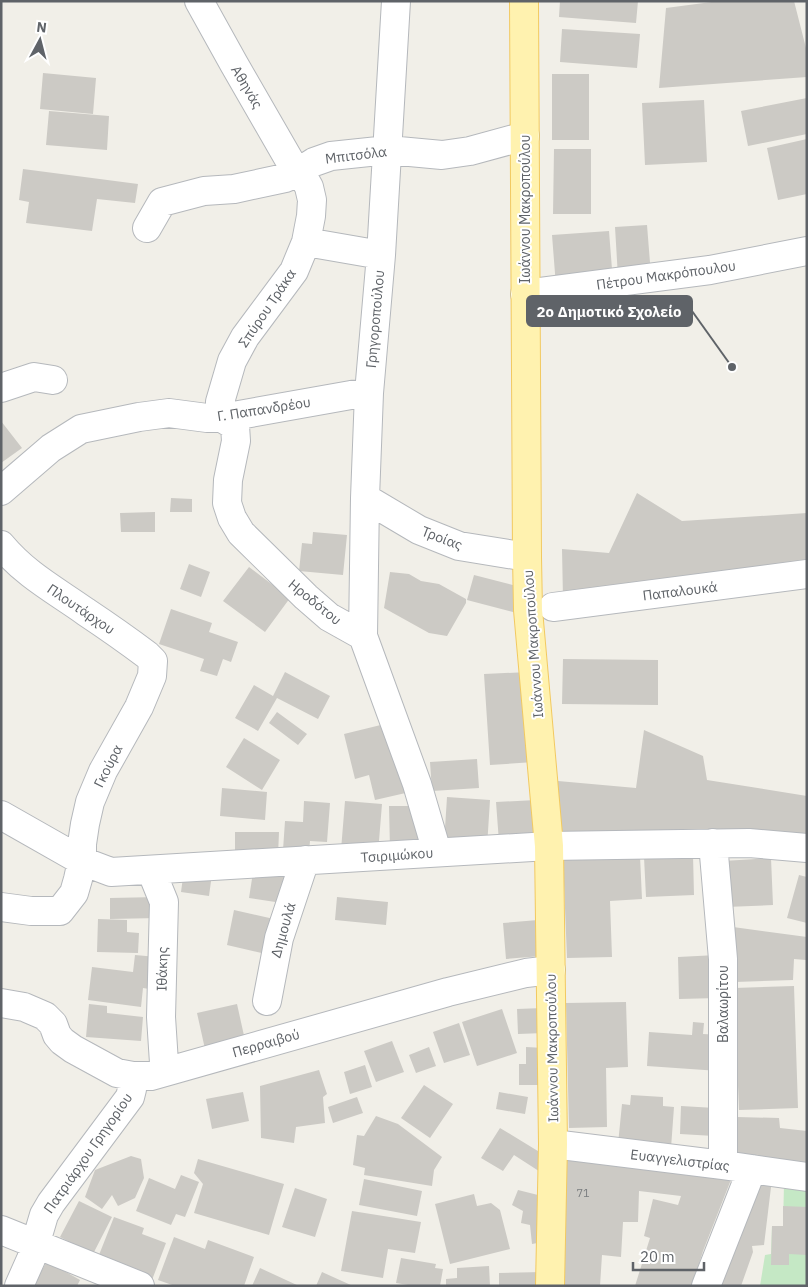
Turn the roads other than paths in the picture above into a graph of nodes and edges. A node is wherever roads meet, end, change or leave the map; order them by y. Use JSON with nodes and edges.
{"nodes":[{"id":1,"x":199,"y":1,"type":"edge"},
{"id":2,"x":396,"y":1,"type":"edge"},
{"id":3,"x":524,"y":1,"type":"edge"},
{"id":4,"x":525,"y":136,"type":"junction"},
{"id":5,"x":388,"y":150,"type":"junction"},
{"id":6,"x":300,"y":171,"type":"junction"},
{"id":7,"x":147,"y":228,"type":"dead end"},
{"id":8,"x":306,"y":242,"type":"junction"},
{"id":9,"x":807,"y":250,"type":"edge"},
{"id":10,"x":381,"y":255,"type":"junction"},
{"id":11,"x":525,"y":294,"type":"junction"},
{"id":12,"x":53,"y":380,"type":"dead end"},
{"id":13,"x":1,"y":388,"type":"edge"},
{"id":14,"x":369,"y":393,"type":"junction"},
{"id":15,"x":222,"y":418,"type":"junction"},
{"id":16,"x":1,"y":492,"type":"edge"},
{"id":17,"x":365,"y":498,"type":"junction"},
{"id":18,"x":1,"y":544,"type":"edge"},
{"id":19,"x":527,"y":557,"type":"junction"},
{"id":20,"x":807,"y":574,"type":"edge"},
{"id":21,"x":553,"y":607,"type":"dead end"},
{"id":22,"x":363,"y":636,"type":"junction"},
{"id":23,"x":152,"y":676,"type":"joint"},
{"id":24,"x":1,"y":815,"type":"edge"},
{"id":25,"x":713,"y":843,"type":"junction"},
{"id":26,"x":549,"y":846,"type":"junction"},
{"id":27,"x":807,"y":848,"type":"edge"},
{"id":28,"x":437,"y":852,"type":"junction"},
{"id":29,"x":305,"y":860,"type":"junction"},
{"id":30,"x":82,"y":861,"type":"junction"},
{"id":31,"x":151,"y":870,"type":"junction"},
{"id":32,"x":1,"y":907,"type":"edge"},
{"id":33,"x":551,"y":970,"type":"junction"},
{"id":34,"x":267,"y":1002,"type":"dead end"},
{"id":35,"x":1,"y":1003,"type":"edge"},
{"id":36,"x":167,"y":1070,"type":"junction"},
{"id":37,"x":134,"y":1076,"type":"junction"},
{"id":38,"x":554,"y":1144,"type":"junction"},
{"id":39,"x":724,"y":1165,"type":"junction"},
{"id":40,"x":752,"y":1170,"type":"junction"},
{"id":41,"x":807,"y":1177,"type":"edge"},
{"id":42,"x":1,"y":1230,"type":"edge"},
{"id":43,"x":36,"y":1245,"type":"junction"},
{"id":44,"x":19,"y":1286,"type":"edge"},
{"id":45,"x":140,"y":1286,"type":"edge"},
{"id":46,"x":550,"y":1286,"type":"edge"},
{"id":47,"x":706,"y":1286,"type":"edge"}],
"edges":[{"from":1,"to":6,"type":"street","name":"Αθηνάς"},
{"from":2,"to":5,"type":"street","name":"Γρηγοροπούλου"},
{"from":3,"to":4,"type":"main road","name":"Ιωάννου Μακροπούλου"},
{"from":4,"to":5,"type":"street","name":"Μπιτσόλα"},
{"from":4,"to":11,"type":"main road","name":"Ιωάννου Μακροπούλου"},
{"from":5,"to":6,"type":"street","name":"Μπιτσόλα"},
{"from":5,"to":10,"type":"street","name":"Γρηγοροπούλου"},
{"from":6,"to":7,"type":"street","name":"Μπιτσόλα"},
{"from":6,"to":8,"type":"street","name":"Σπύρου Τράκα"},
{"from":8,"to":10,"type":"street"},
{"from":8,"to":15,"type":"street","name":"Σπύρου Τράκα"},
{"from":9,"to":11,"type":"street","name":"Πέτρου Μακρόπουλου"},
{"from":10,"to":14,"type":"street","name":"Γρηγοροπούλου"},
{"from":11,"to":19,"type":"main road","name":"Ιωάννου Μακροπούλου"},
{"from":12,"to":13,"type":"street"},
{"from":14,"to":15,"type":"street","name":"Γ. Παπανδρέου"},
{"from":14,"to":17,"type":"street","name":"Γρηγοροπούλου"},
{"from":15,"to":16,"type":"street","name":"Γ. Παπανδρέου"},
{"from":15,"to":22,"type":"street","name":"Ηροδότου"},
{"from":17,"to":19,"type":"street","name":"Τροίας"},
{"from":17,"to":22,"type":"street","name":"Γρηγοροπούλου"},
{"from":18,"to":23,"type":"street","name":"Πλουτάρχου"},
{"from":19,"to":26,"type":"main road","name":"Ιωάννου Μακροπούλου"},
{"from":20,"to":21,"type":"street","name":"Παπαλουκά"},
{"from":22,"to":28,"type":"street"},
{"from":23,"to":30,"type":"street","name":"Γκούρα"},
{"from":24,"to":30,"type":"street","name":"Τσιριμώκου"},
{"from":25,"to":26,"type":"street","name":"Τσιριμώκου"},
{"from":25,"to":27,"type":"street","name":"Τσιριμώκου"},
{"from":25,"to":39,"type":"street","name":"Βαλαωρίτου"},
{"from":26,"to":28,"type":"street","name":"Τσιριμώκου"},
{"from":26,"to":33,"type":"main road","name":"Ιωάννου Μακροπούλου"},
{"from":28,"to":29,"type":"street","name":"Τσιριμώκου"},
{"from":29,"to":31,"type":"street","name":"Τσιριμώκου"},
{"from":29,"to":34,"type":"street","name":"Δημουλά"},
{"from":30,"to":31,"type":"street","name":"Τσιριμώκου"},
{"from":30,"to":32,"type":"street","name":"Γκούρα"},
{"from":31,"to":36,"type":"street","name":"Ιθάκης"},
{"from":33,"to":36,"type":"street","name":"Περραιβού"},
{"from":33,"to":38,"type":"main road","name":"Ιωάννου Μακροπούλου"},
{"from":35,"to":37,"type":"street","name":"Περραιβού"},
{"from":36,"to":37,"type":"street","name":"Περραιβού"},
{"from":37,"to":43,"type":"street","name":"Πατριάρχου Γρηγορίου"},
{"from":38,"to":39,"type":"street","name":"Ευαγγελιστρίας"},
{"from":38,"to":46,"type":"main road","name":"Ιωάννου Μακροπούλου"},
{"from":39,"to":40,"type":"street","name":"Ευαγγελιστρίας"},
{"from":40,"to":41,"type":"street","name":"Ευαγγελιστρίας"},
{"from":40,"to":47,"type":"street"},
{"from":42,"to":43,"type":"street"},
{"from":43,"to":44,"type":"street","name":"Πατριάρχου Γρηγορίου"},
{"from":43,"to":45,"type":"street"}]}
